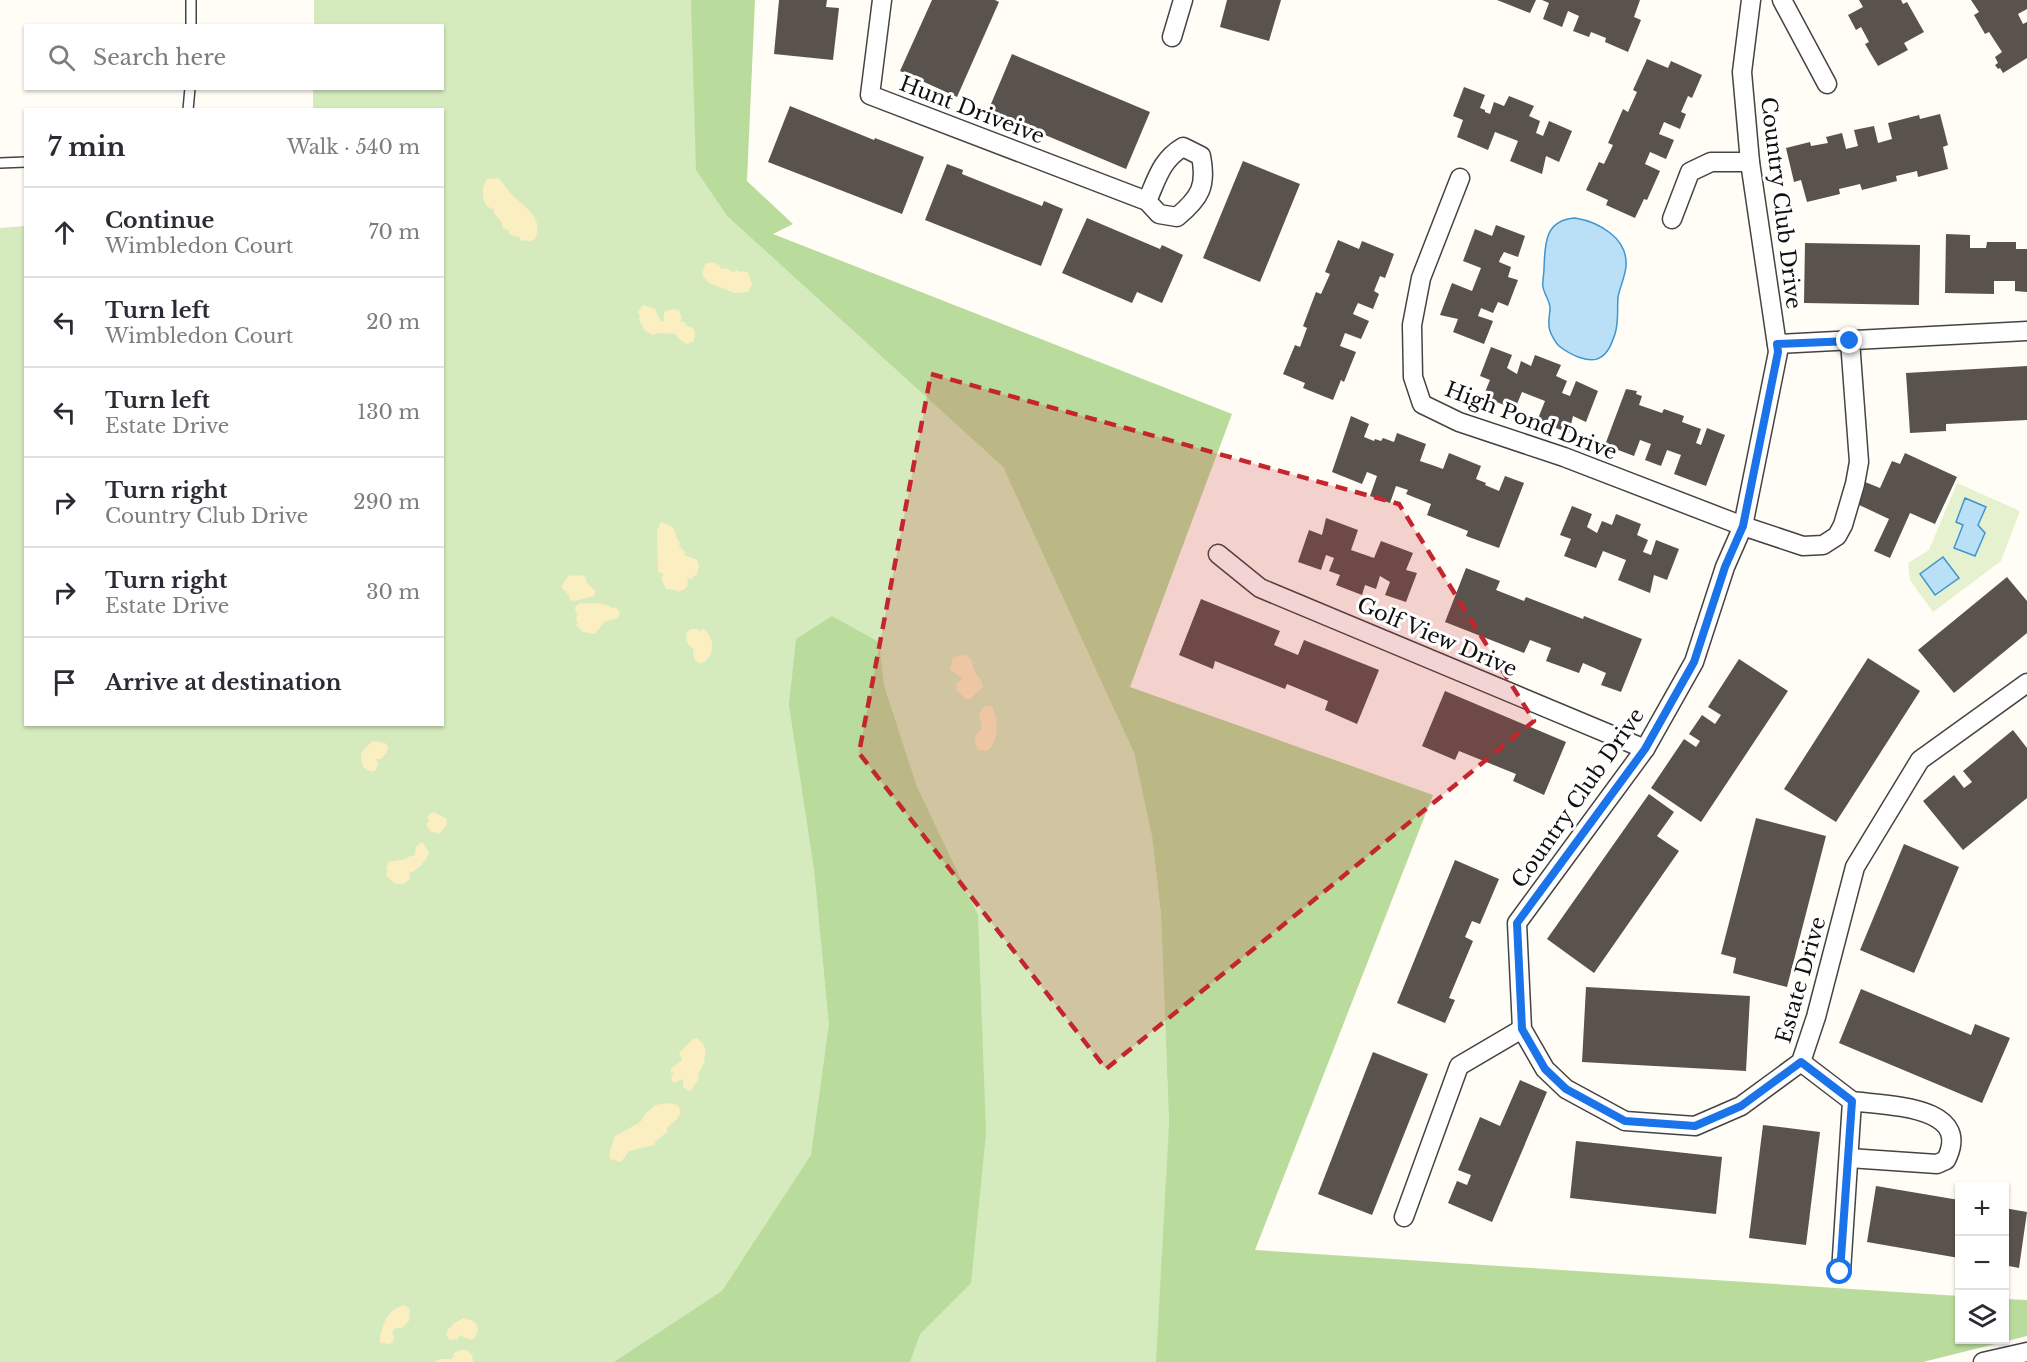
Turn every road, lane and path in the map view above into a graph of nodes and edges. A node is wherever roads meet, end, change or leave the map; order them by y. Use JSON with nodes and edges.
{"nodes":[{"id":1,"x":191,"y":0,"type":"edge"},
{"id":2,"x":882,"y":0,"type":"edge"},
{"id":3,"x":1183,"y":0,"type":"edge"},
{"id":4,"x":1751,"y":0,"type":"edge"},
{"id":5,"x":1782,"y":0,"type":"edge"},
{"id":6,"x":190,"y":24,"type":"edge"},
{"id":7,"x":1172,"y":37,"type":"dead end"},
{"id":8,"x":1827,"y":84,"type":"dead end"},
{"id":9,"x":190,"y":90,"type":"edge"},
{"id":10,"x":188,"y":108,"type":"edge"},
{"id":11,"x":24,"y":162,"type":"edge"},
{"id":12,"x":1750,"y":162,"type":"junction"},
{"id":13,"x":0,"y":164,"type":"edge"},
{"id":14,"x":1460,"y":178,"type":"dead end"},
{"id":15,"x":1147,"y":201,"type":"dead end"},
{"id":16,"x":1672,"y":219,"type":"dead end"},
{"id":17,"x":2027,"y":331,"type":"edge"},
{"id":18,"x":1850,"y":341,"type":"junction"},
{"id":19,"x":1777,"y":344,"type":"junction"},
{"id":20,"x":1743,"y":526,"type":"junction"},
{"id":21,"x":1218,"y":554,"type":"dead end"},
{"id":22,"x":2027,"y":683,"type":"edge"},
{"id":23,"x":1645,"y":749,"type":"junction"},
{"id":24,"x":1522,"y":1029,"type":"junction"},
{"id":25,"x":1801,"y":1062,"type":"junction"},
{"id":26,"x":1852,"y":1101,"type":"junction"},
{"id":27,"x":1850,"y":1158,"type":"junction"},
{"id":28,"x":1404,"y":1217,"type":"dead end"},
{"id":29,"x":1840,"y":1272,"type":"dead end"},
{"id":30,"x":2027,"y":1352,"type":"edge"},
{"id":31,"x":1983,"y":1362,"type":"edge"}],
"edges":[{"from":1,"to":6,"type":"lane"},
{"from":2,"to":15,"type":"street","name":"Hunt Driveive"},
{"from":3,"to":7,"type":"street"},
{"from":4,"to":12,"type":"street","name":"Country Club Drive"},
{"from":5,"to":8,"type":"street"},
{"from":9,"to":10,"type":"lane"},
{"from":11,"to":13,"type":"lane"},
{"from":12,"to":16,"type":"street"},
{"from":12,"to":19,"type":"street","name":"Country Club Drive"},
{"from":14,"to":20,"type":"street","name":"High Pond Drive"},
{"from":17,"to":18,"type":"street"},
{"from":18,"to":19,"type":"street"},
{"from":18,"to":20,"type":"street"},
{"from":19,"to":20,"type":"street","name":"Country Club Drive"},
{"from":20,"to":23,"type":"street","name":"Country Club Drive"},
{"from":21,"to":23,"type":"street","name":"Golf View Drive"},
{"from":22,"to":25,"type":"street","name":"Estate Drive"},
{"from":23,"to":24,"type":"street","name":"Country Club Drive"},
{"from":24,"to":25,"type":"street","name":"Estate Drive"},
{"from":24,"to":28,"type":"street"},
{"from":25,"to":26,"type":"street"},
{"from":26,"to":27,"type":"street"},
{"from":26,"to":27,"type":"street"},
{"from":27,"to":29,"type":"street"},
{"from":30,"to":31,"type":"street"}]}
